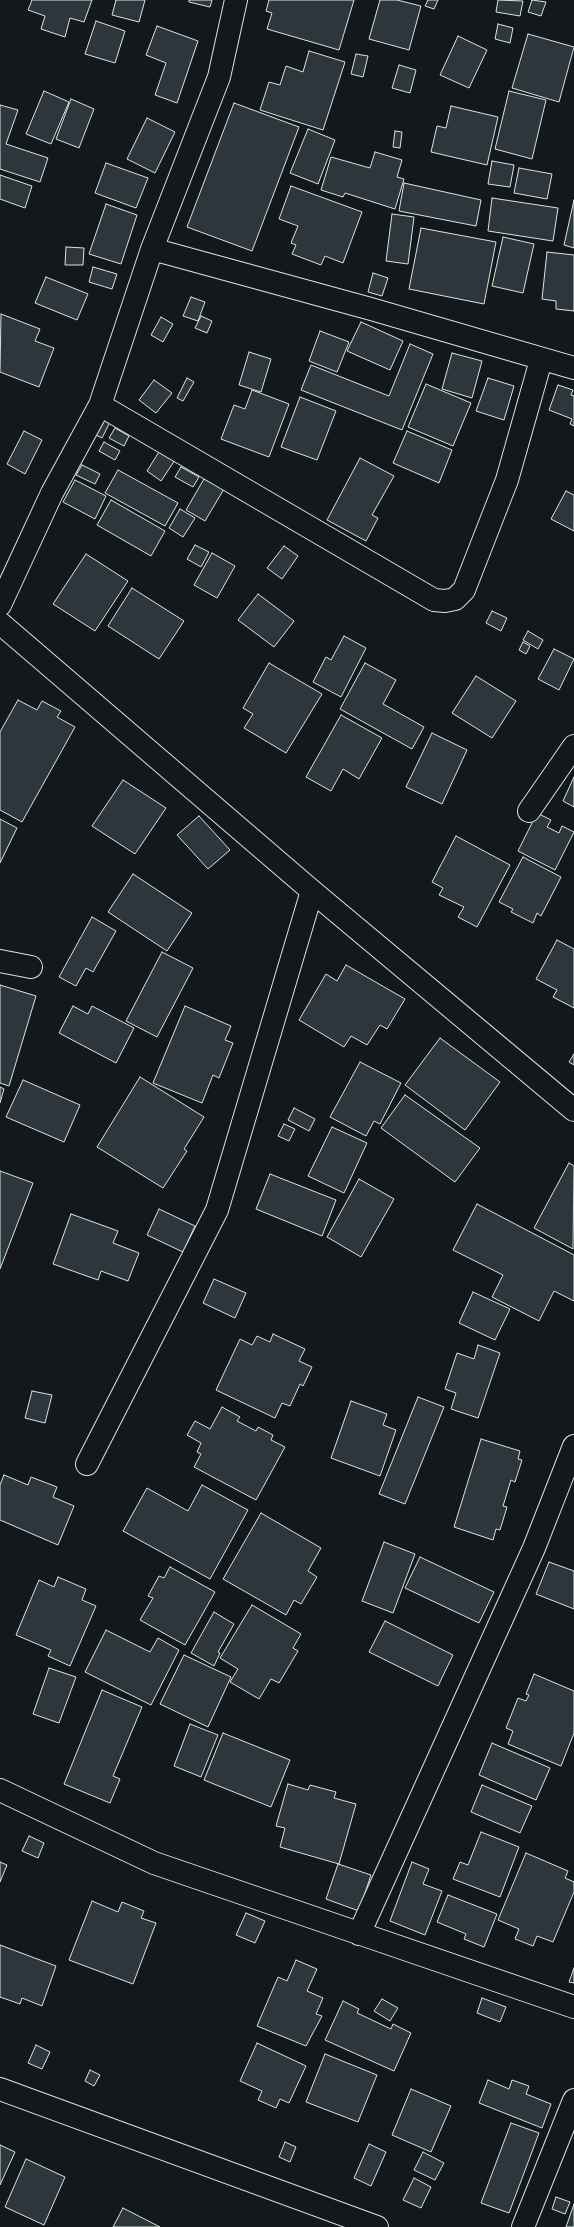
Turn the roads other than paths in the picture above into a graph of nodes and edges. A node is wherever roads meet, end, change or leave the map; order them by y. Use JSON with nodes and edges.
{"nodes":[{"id":1,"x":236,"y":0,"type":"edge"},
{"id":2,"x":152,"y":249,"type":"junction"},
{"id":3,"x":541,"y":360,"type":"junction"},
{"id":4,"x":574,"y":368,"type":"edge"},
{"id":5,"x":100,"y":405,"type":"junction"},
{"id":6,"x":0,"y":605,"type":"edge"},
{"id":7,"x":0,"y":623,"type":"edge"},
{"id":8,"x":574,"y":746,"type":"edge"},
{"id":9,"x":529,"y":811,"type":"dead end"},
{"id":10,"x":312,"y":891,"type":"junction"},
{"id":11,"x":0,"y":961,"type":"edge"},
{"id":12,"x":31,"y":967,"type":"dead end"},
{"id":13,"x":574,"y":1110,"type":"edge"},
{"id":14,"x":574,"y":1446,"type":"edge"},
{"id":15,"x":87,"y":1464,"type":"dead end"},
{"id":16,"x":0,"y":1790,"type":"edge"},
{"id":17,"x":359,"y":1934,"type":"junction"},
{"id":18,"x":574,"y":2007,"type":"edge"},
{"id":19,"x":0,"y":2089,"type":"edge"},
{"id":20,"x":574,"y":2100,"type":"edge"},
{"id":21,"x":377,"y":2227,"type":"edge"},
{"id":22,"x":523,"y":2227,"type":"edge"}],
"edges":[{"from":1,"to":2,"type":"street"},
{"from":2,"to":3,"type":"street"},
{"from":2,"to":5,"type":"street"},
{"from":3,"to":4,"type":"street"},
{"from":3,"to":5,"type":"street"},
{"from":5,"to":6,"type":"street"},
{"from":7,"to":10,"type":"street"},
{"from":8,"to":9,"type":"street"},
{"from":10,"to":13,"type":"street"},
{"from":10,"to":15,"type":"street"},
{"from":11,"to":12,"type":"street"},
{"from":14,"to":17,"type":"street"},
{"from":16,"to":17,"type":"street"},
{"from":17,"to":18,"type":"street"},
{"from":19,"to":21,"type":"street"},
{"from":20,"to":22,"type":"street"}]}
